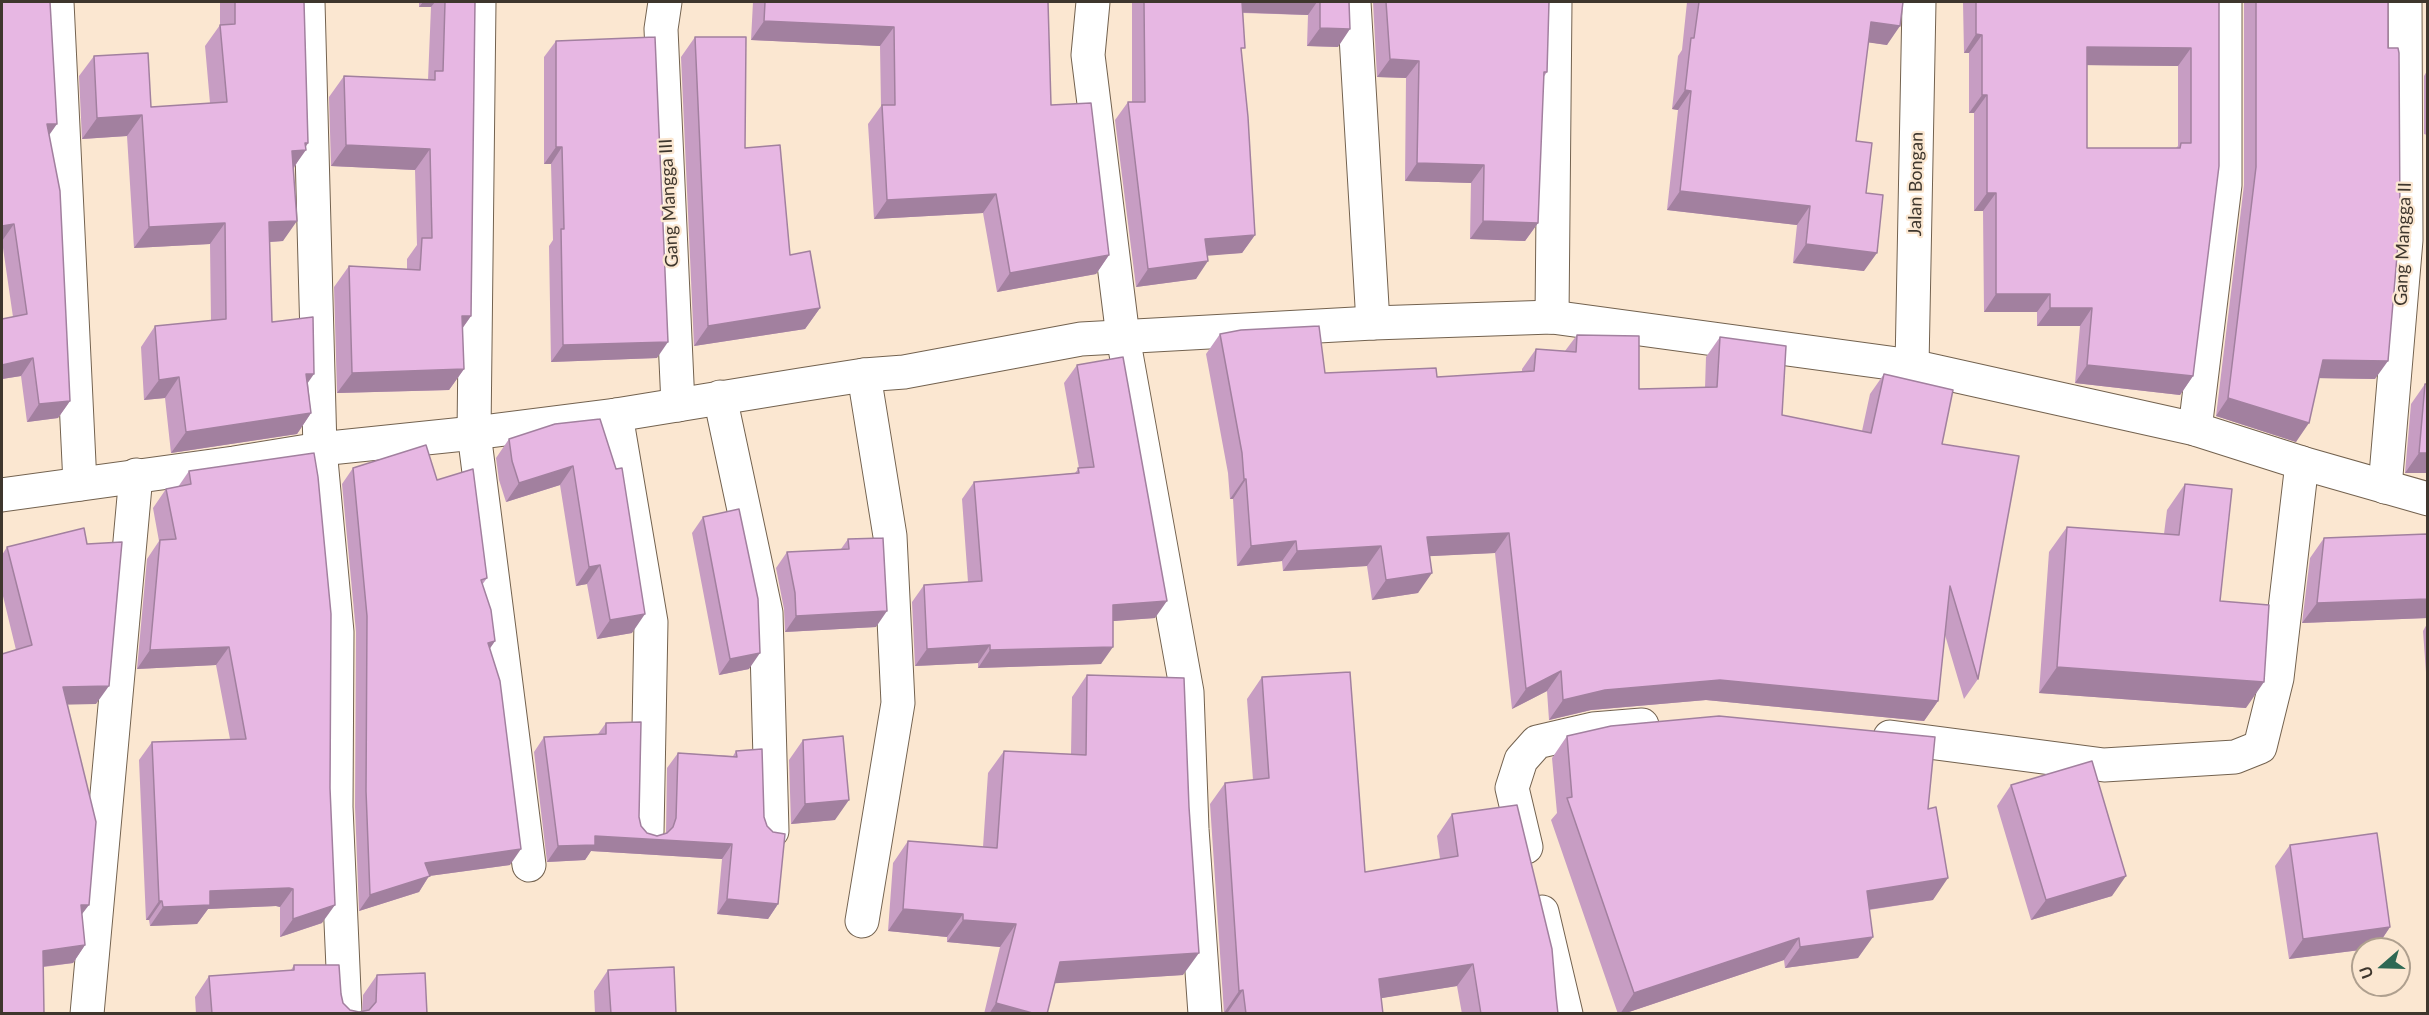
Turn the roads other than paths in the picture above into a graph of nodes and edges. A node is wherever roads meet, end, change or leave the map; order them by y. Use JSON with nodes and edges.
{"nodes":[{"id":1,"x":57,"y":2,"type":"edge"},
{"id":2,"x":308,"y":2,"type":"edge"},
{"id":3,"x":479,"y":2,"type":"edge"},
{"id":4,"x":664,"y":2,"type":"edge"},
{"id":5,"x":1093,"y":2,"type":"edge"},
{"id":6,"x":1354,"y":2,"type":"edge"},
{"id":7,"x":1555,"y":2,"type":"edge"},
{"id":8,"x":1919,"y":2,"type":"edge"},
{"id":9,"x":2225,"y":2,"type":"edge"},
{"id":10,"x":2405,"y":2,"type":"edge"},
{"id":11,"x":1552,"y":317,"type":"junction"},
{"id":12,"x":1373,"y":323,"type":"junction"},
{"id":13,"x":1123,"y":337,"type":"junction"},
{"id":14,"x":1912,"y":366,"type":"junction"},
{"id":15,"x":864,"y":375,"type":"junction"},
{"id":16,"x":720,"y":397,"type":"junction"},
{"id":17,"x":678,"y":405,"type":"junction"},
{"id":18,"x":616,"y":415,"type":"junction"},
{"id":19,"x":2195,"y":429,"type":"junction"},
{"id":20,"x":474,"y":433,"type":"junction"},
{"id":21,"x":320,"y":449,"type":"junction"},
{"id":22,"x":2302,"y":463,"type":"junction"},
{"id":23,"x":136,"y":475,"type":"junction"},
{"id":24,"x":80,"y":484,"type":"junction"},
{"id":25,"x":2385,"y":487,"type":"junction"},
{"id":26,"x":2,"y":495,"type":"edge"},
{"id":27,"x":2427,"y":499,"type":"edge"},
{"id":28,"x":1670,"y":722,"type":"edge"},
{"id":29,"x":1863,"y":734,"type":"edge"},
{"id":30,"x":772,"y":831,"type":"edge"},
{"id":31,"x":647,"y":832,"type":"edge"},
{"id":32,"x":529,"y":865,"type":"dead end"},
{"id":33,"x":861,"y":921,"type":"dead end"},
{"id":34,"x":87,"y":1014,"type":"edge"},
{"id":35,"x":345,"y":1014,"type":"edge"},
{"id":36,"x":1205,"y":1014,"type":"edge"},
{"id":37,"x":1566,"y":1014,"type":"edge"}],
"edges":[{"from":1,"to":24,"type":"street"},
{"from":2,"to":21,"type":"street"},
{"from":3,"to":20,"type":"street"},
{"from":4,"to":17,"type":"street","name":"Gang Mangga III"},
{"from":5,"to":13,"type":"street"},
{"from":6,"to":12,"type":"street"},
{"from":7,"to":11,"type":"street"},
{"from":8,"to":14,"type":"street","name":"Jalan Bongan"},
{"from":9,"to":19,"type":"street"},
{"from":10,"to":25,"type":"street","name":"Gang Mangga II"},
{"from":11,"to":12,"type":"street"},
{"from":11,"to":14,"type":"street"},
{"from":12,"to":13,"type":"street"},
{"from":13,"to":15,"type":"street"},
{"from":13,"to":36,"type":"street"},
{"from":14,"to":19,"type":"street"},
{"from":15,"to":16,"type":"street"},
{"from":15,"to":33,"type":"street"},
{"from":16,"to":17,"type":"street"},
{"from":16,"to":30,"type":"street"},
{"from":17,"to":18,"type":"street"},
{"from":18,"to":20,"type":"street"},
{"from":18,"to":31,"type":"street"},
{"from":19,"to":22,"type":"street"},
{"from":20,"to":21,"type":"street"},
{"from":20,"to":32,"type":"street"},
{"from":21,"to":23,"type":"street"},
{"from":21,"to":35,"type":"street"},
{"from":22,"to":25,"type":"street"},
{"from":22,"to":29,"type":"street"},
{"from":23,"to":24,"type":"street"},
{"from":23,"to":34,"type":"street"},
{"from":24,"to":26,"type":"street"},
{"from":25,"to":27,"type":"street"},
{"from":28,"to":37,"type":"street"}]}
